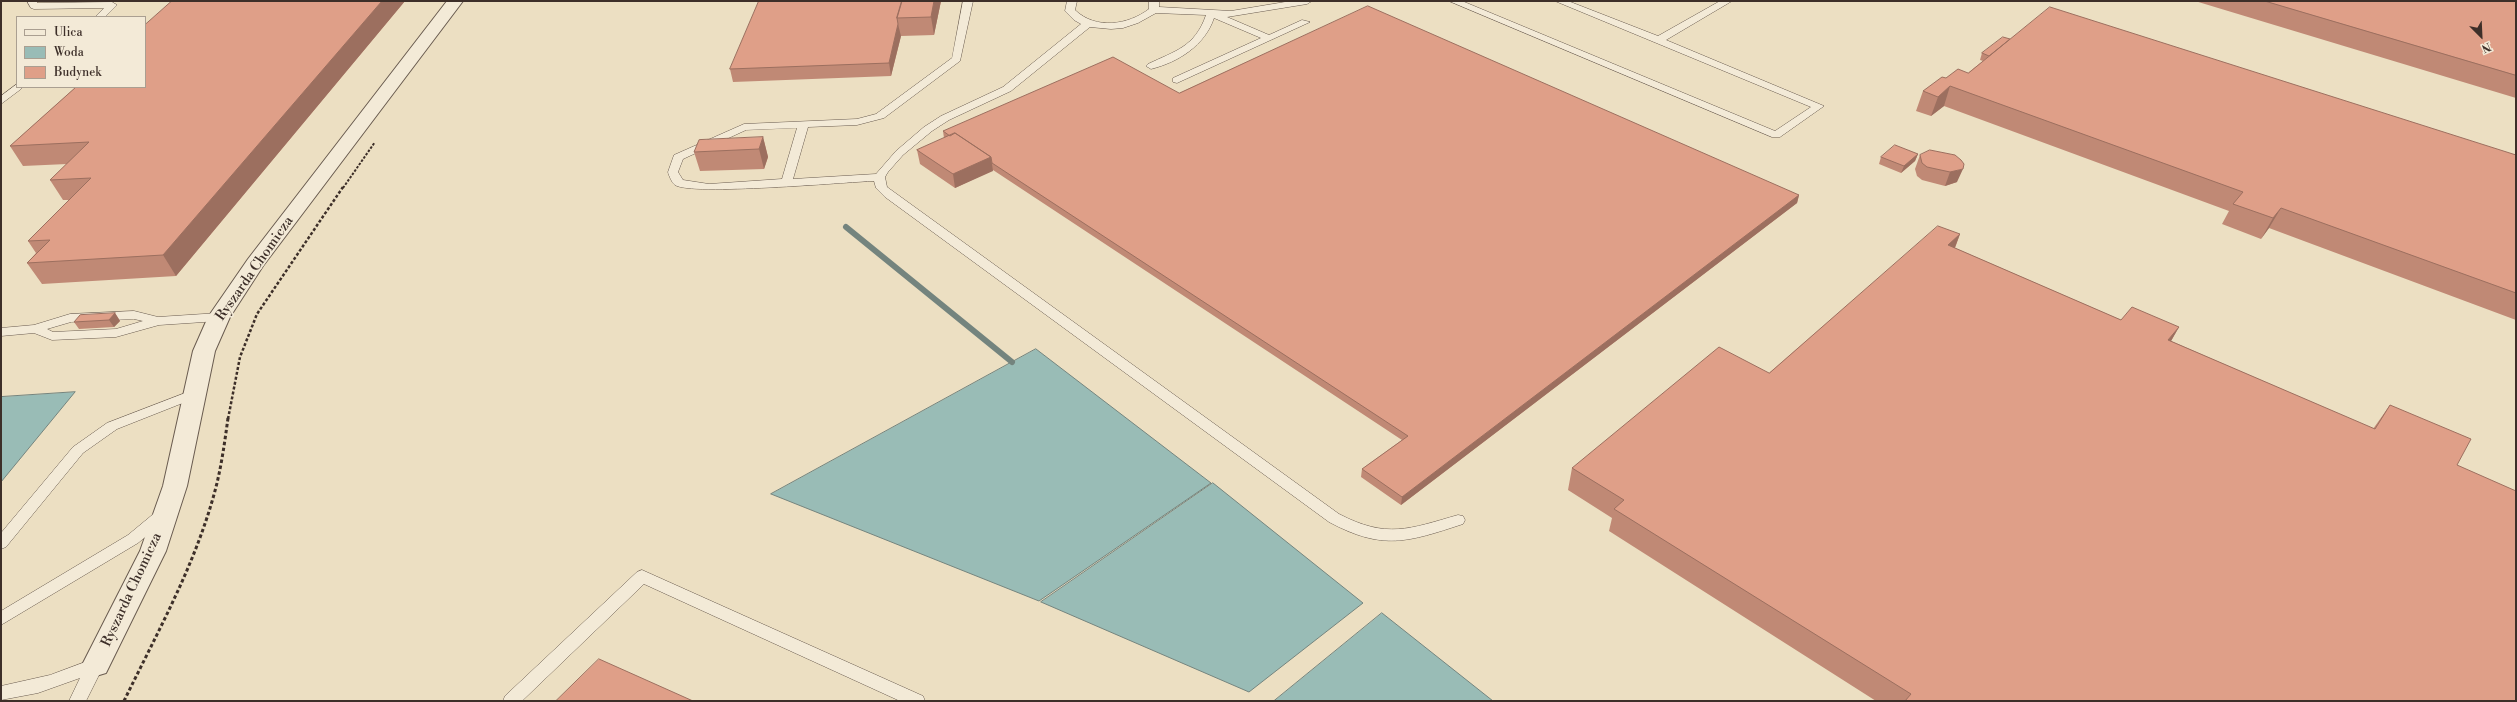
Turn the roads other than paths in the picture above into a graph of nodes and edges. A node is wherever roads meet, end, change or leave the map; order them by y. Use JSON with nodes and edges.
{"nodes":[{"id":1,"x":33,"y":1,"type":"edge"},
{"id":2,"x":455,"y":1,"type":"edge"},
{"id":3,"x":968,"y":1,"type":"edge"},
{"id":4,"x":1072,"y":1,"type":"edge"},
{"id":5,"x":1307,"y":1,"type":"edge"},
{"id":6,"x":1454,"y":1,"type":"edge"},
{"id":7,"x":1560,"y":1,"type":"edge"},
{"id":8,"x":1727,"y":1,"type":"edge"},
{"id":9,"x":1154,"y":6,"type":"edge"},
{"id":10,"x":1211,"y":13,"type":"junction"},
{"id":11,"x":101,"y":16,"type":"edge"},
{"id":12,"x":1305,"y":22,"type":"dead end"},
{"id":13,"x":1087,"y":24,"type":"junction"},
{"id":14,"x":1268,"y":38,"type":"junction"},
{"id":15,"x":1659,"y":40,"type":"junction"},
{"id":16,"x":1151,"y":66,"type":"dead end"},
{"id":17,"x":1178,"y":80,"type":"dead end"},
{"id":18,"x":16,"y":88,"type":"edge"},
{"id":19,"x":1,"y":101,"type":"edge"},
{"id":20,"x":803,"y":125,"type":"junction"},
{"id":21,"x":879,"y":177,"type":"junction"},
{"id":22,"x":786,"y":183,"type":"junction"},
{"id":23,"x":219,"y":317,"type":"junction"},
{"id":24,"x":1,"y":332,"type":"edge"},
{"id":25,"x":193,"y":394,"type":"junction"},
{"id":26,"x":166,"y":512,"type":"junction"},
{"id":27,"x":1458,"y":520,"type":"dead end"},
{"id":28,"x":1,"y":543,"type":"edge"},
{"id":29,"x":1,"y":619,"type":"edge"},
{"id":30,"x":96,"y":665,"type":"junction"},
{"id":31,"x":1,"y":693,"type":"edge"},
{"id":32,"x":77,"y":701,"type":"edge"},
{"id":33,"x":511,"y":701,"type":"edge"},
{"id":34,"x":917,"y":701,"type":"edge"}],
"edges":[{"from":1,"to":11,"type":"lane"},
{"from":2,"to":23,"type":"street","name":"Ryszarda Chomicza"},
{"from":3,"to":20,"type":"lane"},
{"from":4,"to":13,"type":"lane"},
{"from":5,"to":10,"type":"lane"},
{"from":6,"to":15,"type":"lane"},
{"from":7,"to":15,"type":"lane"},
{"from":8,"to":15,"type":"lane"},
{"from":9,"to":10,"type":"lane"},
{"from":9,"to":13,"type":"lane"},
{"from":10,"to":14,"type":"lane"},
{"from":10,"to":16,"type":"lane"},
{"from":12,"to":14,"type":"lane"},
{"from":13,"to":21,"type":"lane"},
{"from":14,"to":17,"type":"lane"},
{"from":18,"to":19,"type":"lane"},
{"from":20,"to":22,"type":"lane"},
{"from":20,"to":22,"type":"lane"},
{"from":21,"to":22,"type":"lane"},
{"from":21,"to":27,"type":"lane"},
{"from":23,"to":24,"type":"lane"},
{"from":23,"to":25,"type":"street","name":"Ryszarda Chomicza"},
{"from":25,"to":26,"type":"street","name":"Ryszarda Chomicza"},
{"from":25,"to":28,"type":"lane"},
{"from":26,"to":29,"type":"lane"},
{"from":26,"to":30,"type":"street","name":"Ryszarda Chomicza"},
{"from":30,"to":31,"type":"lane"},
{"from":30,"to":32,"type":"lane"},
{"from":33,"to":34,"type":"lane"}]}
